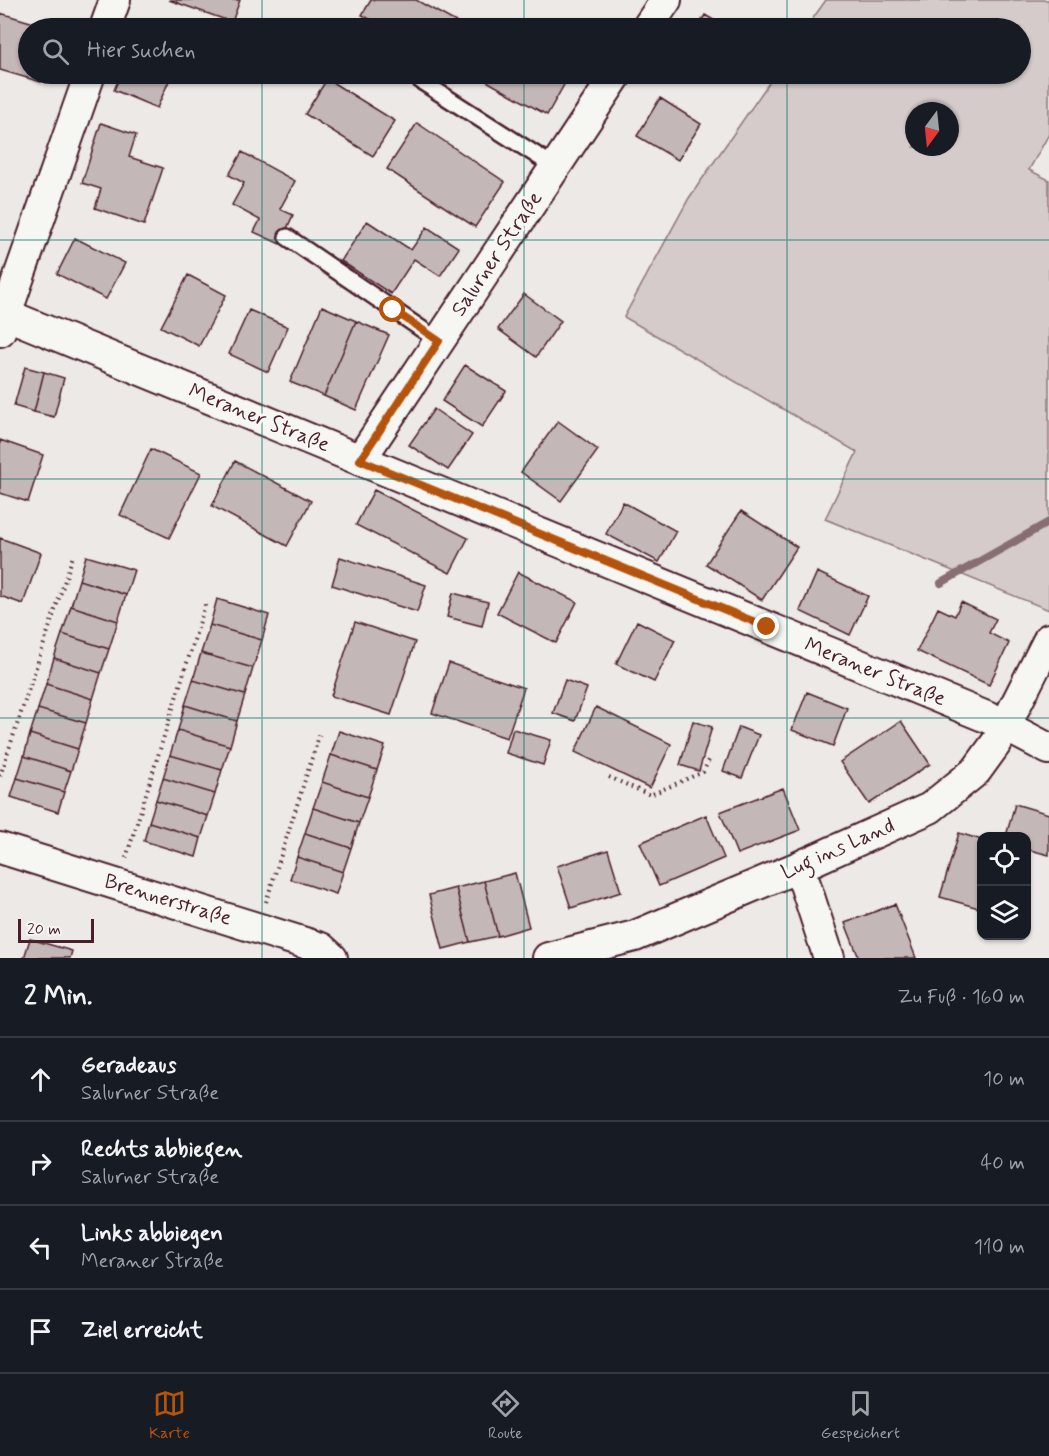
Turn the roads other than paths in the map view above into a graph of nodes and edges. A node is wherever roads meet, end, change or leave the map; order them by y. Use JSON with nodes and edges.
{"nodes":[{"id":1,"x":115,"y":0,"type":"edge"},
{"id":2,"x":666,"y":0,"type":"edge"},
{"id":3,"x":109,"y":18,"type":"edge"},
{"id":4,"x":654,"y":18,"type":"edge"},
{"id":5,"x":86,"y":84,"type":"edge"},
{"id":6,"x":426,"y":84,"type":"edge"},
{"id":7,"x":611,"y":84,"type":"edge"},
{"id":8,"x":555,"y":167,"type":"junction"},
{"id":9,"x":287,"y":237,"type":"dead end"},
{"id":10,"x":2,"y":319,"type":"edge"},
{"id":11,"x":439,"y":341,"type":"junction"},
{"id":12,"x":360,"y":460,"type":"junction"},
{"id":13,"x":1049,"y":639,"type":"edge"},
{"id":14,"x":1006,"y":726,"type":"junction"},
{"id":15,"x":1049,"y":748,"type":"edge"},
{"id":16,"x":0,"y":848,"type":"edge"},
{"id":17,"x":796,"y":868,"type":"junction"},
{"id":18,"x":332,"y":958,"type":"edge"},
{"id":19,"x":548,"y":958,"type":"edge"},
{"id":20,"x":829,"y":958,"type":"edge"}],
"edges":[{"from":1,"to":3,"type":"street"},
{"from":2,"to":4,"type":"street"},
{"from":5,"to":10,"type":"street"},
{"from":6,"to":8,"type":"lane"},
{"from":7,"to":8,"type":"street","name":"Salurner Straße"},
{"from":8,"to":11,"type":"street","name":"Salurner Straße"},
{"from":9,"to":11,"type":"lane"},
{"from":10,"to":12,"type":"street","name":"Meraner Straße"},
{"from":11,"to":12,"type":"street","name":"Salurner Straße"},
{"from":12,"to":14,"type":"street","name":"Meraner Straße"},
{"from":13,"to":14,"type":"street","name":"Lug ins Land"},
{"from":14,"to":15,"type":"street","name":"Meraner Straße"},
{"from":14,"to":17,"type":"street","name":"Lug ins Land"},
{"from":16,"to":18,"type":"street","name":"Brennerstraße"},
{"from":17,"to":19,"type":"street","name":"Lug ins Land"},
{"from":17,"to":20,"type":"street"}]}
